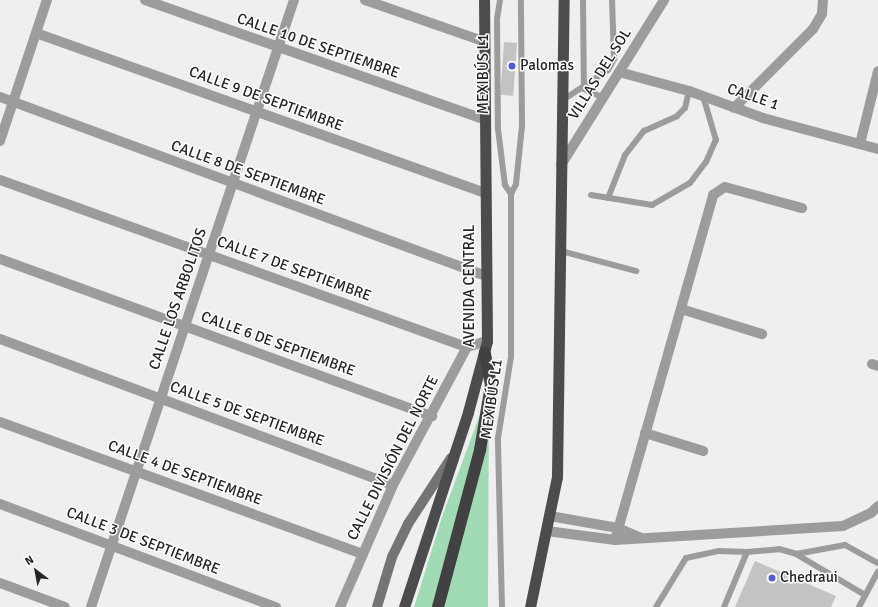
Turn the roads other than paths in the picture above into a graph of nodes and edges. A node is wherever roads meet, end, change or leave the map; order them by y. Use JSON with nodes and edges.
{"nodes":[{"id":1,"x":47,"y":0,"type":"edge"},
{"id":2,"x":145,"y":0,"type":"edge"},
{"id":3,"x":294,"y":0,"type":"edge"},
{"id":4,"x":364,"y":0,"type":"edge"},
{"id":5,"x":484,"y":0,"type":"edge"},
{"id":6,"x":500,"y":0,"type":"edge"},
{"id":7,"x":521,"y":0,"type":"edge"},
{"id":8,"x":564,"y":0,"type":"edge"},
{"id":9,"x":584,"y":0,"type":"edge"},
{"id":10,"x":612,"y":0,"type":"edge"},
{"id":11,"x":664,"y":0,"type":"edge"},
{"id":12,"x":823,"y":0,"type":"edge"},
{"id":13,"x":36,"y":33,"type":"junction"},
{"id":14,"x":483,"y":41,"type":"junction"},
{"id":15,"x":278,"y":48,"type":"junction"},
{"id":16,"x":619,"y":72,"type":"junction"},
{"id":17,"x":878,"y":73,"type":"edge"},
{"id":18,"x":584,"y":88,"type":"junction"},
{"id":19,"x":689,"y":91,"type":"junction"},
{"id":20,"x":703,"y":96,"type":"junction"},
{"id":21,"x":602,"y":97,"type":"junction"},
{"id":22,"x":0,"y":98,"type":"edge"},
{"id":23,"x":562,"y":100,"type":"junction"},
{"id":24,"x":13,"y":102,"type":"junction"},
{"id":25,"x":734,"y":108,"type":"junction"},
{"id":26,"x":257,"y":112,"type":"junction"},
{"id":27,"x":482,"y":119,"type":"junction"},
{"id":28,"x":0,"y":141,"type":"edge"},
{"id":29,"x":860,"y":144,"type":"junction"},
{"id":30,"x":878,"y":149,"type":"edge"},
{"id":31,"x":562,"y":165,"type":"junction"},
{"id":32,"x":0,"y":180,"type":"edge"},
{"id":33,"x":233,"y":184,"type":"junction"},
{"id":34,"x":485,"y":193,"type":"junction"},
{"id":35,"x":511,"y":194,"type":"junction"},
{"id":36,"x":591,"y":195,"type":"dead end"},
{"id":37,"x":608,"y":198,"type":"junction"},
{"id":38,"x":802,"y":208,"type":"dead end"},
{"id":39,"x":561,"y":251,"type":"junction"},
{"id":40,"x":209,"y":255,"type":"junction"},
{"id":41,"x":0,"y":259,"type":"edge"},
{"id":42,"x":636,"y":271,"type":"dead end"},
{"id":43,"x":486,"y":276,"type":"junction"},
{"id":44,"x":681,"y":309,"type":"junction"},
{"id":45,"x":185,"y":326,"type":"junction"},
{"id":46,"x":762,"y":334,"type":"dead end"},
{"id":47,"x":0,"y":338,"type":"edge"},
{"id":48,"x":467,"y":347,"type":"junction"},
{"id":49,"x":486,"y":347,"type":"junction"},
{"id":50,"x":161,"y":398,"type":"junction"},
{"id":51,"x":432,"y":416,"type":"junction"},
{"id":52,"x":0,"y":422,"type":"edge"},
{"id":53,"x":645,"y":433,"type":"junction"},
{"id":54,"x":703,"y":451,"type":"dead end"},
{"id":55,"x":452,"y":457,"type":"junction"},
{"id":56,"x":136,"y":472,"type":"junction"},
{"id":57,"x":393,"y":485,"type":"junction"},
{"id":58,"x":0,"y":504,"type":"edge"},
{"id":59,"x":878,"y":506,"type":"edge"},
{"id":60,"x":550,"y":516,"type":"junction"},
{"id":61,"x":618,"y":528,"type":"junction"},
{"id":62,"x":547,"y":531,"type":"junction"},
{"id":63,"x":642,"y":538,"type":"junction"},
{"id":64,"x":616,"y":540,"type":"junction"},
{"id":65,"x":112,"y":544,"type":"junction"},
{"id":66,"x":747,"y":552,"type":"junction"},
{"id":67,"x":360,"y":553,"type":"junction"},
{"id":68,"x":796,"y":554,"type":"junction"},
{"id":69,"x":541,"y":556,"type":"junction"},
{"id":70,"x":878,"y":563,"type":"edge"},
{"id":71,"x":878,"y":572,"type":"edge"},
{"id":72,"x":0,"y":583,"type":"edge"},
{"id":73,"x":445,"y":588,"type":"junction"},
{"id":74,"x":865,"y":595,"type":"junction"},
{"id":75,"x":64,"y":607,"type":"edge"},
{"id":76,"x":91,"y":607,"type":"edge"},
{"id":77,"x":276,"y":607,"type":"edge"},
{"id":78,"x":340,"y":607,"type":"edge"},
{"id":79,"x":377,"y":607,"type":"edge"},
{"id":80,"x":404,"y":607,"type":"edge"},
{"id":81,"x":430,"y":607,"type":"edge"},
{"id":82,"x":438,"y":607,"type":"edge"},
{"id":83,"x":502,"y":607,"type":"edge"},
{"id":84,"x":530,"y":607,"type":"edge"},
{"id":85,"x":536,"y":607,"type":"edge"},
{"id":86,"x":656,"y":607,"type":"edge"},
{"id":87,"x":724,"y":607,"type":"edge"},
{"id":88,"x":859,"y":607,"type":"edge"}],
"edges":[{"from":1,"to":13,"type":"street"},
{"from":2,"to":15,"type":"street","name":"CALLE 10 DE SEPTIEMBRE"},
{"from":3,"to":15,"type":"street","name":"CALLE LOS ARBOLITOS"},
{"from":4,"to":14,"type":"street"},
{"from":5,"to":14,"type":"highway","name":"AVENIDA CENTRAL"},
{"from":6,"to":35,"type":"lane","name":"MEXIBÚS L1"},
{"from":7,"to":35,"type":"lane","name":"MEXIBÚS L1"},
{"from":8,"to":23,"type":"highway"},
{"from":9,"to":18,"type":"lane"},
{"from":10,"to":18,"type":"lane"},
{"from":11,"to":16,"type":"street","name":"VILLAS DEL SOL"},
{"from":12,"to":25,"type":"street"},
{"from":13,"to":24,"type":"street"},
{"from":13,"to":26,"type":"street","name":"CALLE 9 DE SEPTIEMBRE"},
{"from":14,"to":27,"type":"highway","name":"AVENIDA CENTRAL"},
{"from":15,"to":26,"type":"street","name":"CALLE LOS ARBOLITOS"},
{"from":15,"to":27,"type":"street","name":"CALLE 10 DE SEPTIEMBRE"},
{"from":16,"to":19,"type":"street","name":"CALLE 1"},
{"from":16,"to":21,"type":"street","name":"VILLAS DEL SOL"},
{"from":17,"to":29,"type":"street"},
{"from":18,"to":21,"type":"lane"},
{"from":18,"to":23,"type":"lane"},
{"from":19,"to":20,"type":"street","name":"CALLE 1"},
{"from":19,"to":37,"type":"lane"},
{"from":20,"to":25,"type":"street","name":"CALLE 1"},
{"from":20,"to":37,"type":"lane"},
{"from":21,"to":31,"type":"street","name":"VILLAS DEL SOL"},
{"from":22,"to":24,"type":"street","name":"CALLE 8 DE SEPTIEMBRE"},
{"from":23,"to":31,"type":"highway"},
{"from":24,"to":28,"type":"street"},
{"from":24,"to":33,"type":"street","name":"CALLE 8 DE SEPTIEMBRE"},
{"from":25,"to":29,"type":"street","name":"CALLE 1"},
{"from":26,"to":33,"type":"street","name":"CALLE LOS ARBOLITOS"},
{"from":26,"to":34,"type":"street","name":"CALLE 9 DE SEPTIEMBRE"},
{"from":27,"to":34,"type":"highway","name":"AVENIDA CENTRAL"},
{"from":29,"to":30,"type":"street","name":"CALLE 1"},
{"from":31,"to":39,"type":"highway"},
{"from":32,"to":40,"type":"street","name":"CALLE 7 DE SEPTIEMBRE"},
{"from":33,"to":40,"type":"street","name":"CALLE LOS ARBOLITOS"},
{"from":33,"to":43,"type":"street","name":"CALLE 8 DE SEPTIEMBRE"},
{"from":34,"to":43,"type":"highway","name":"AVENIDA CENTRAL"},
{"from":35,"to":83,"type":"lane","name":"MEXIBÚS L1"},
{"from":36,"to":37,"type":"lane"},
{"from":38,"to":44,"type":"street"},
{"from":39,"to":42,"type":"lane"},
{"from":39,"to":60,"type":"highway"},
{"from":40,"to":45,"type":"street","name":"CALLE LOS ARBOLITOS"},
{"from":40,"to":48,"type":"street","name":"CALLE 7 DE SEPTIEMBRE"},
{"from":41,"to":45,"type":"street","name":"CALLE 6 DE SEPTIEMBRE"},
{"from":43,"to":49,"type":"highway","name":"AVENIDA CENTRAL"},
{"from":44,"to":46,"type":"street"},
{"from":44,"to":53,"type":"street"},
{"from":45,"to":50,"type":"street","name":"CALLE LOS ARBOLITOS"},
{"from":45,"to":51,"type":"street","name":"CALLE 6 DE SEPTIEMBRE"},
{"from":47,"to":50,"type":"street","name":"CALLE 5 DE SEPTIEMBRE"},
{"from":48,"to":49,"type":"street"},
{"from":48,"to":51,"type":"street","name":"CALLE DIVISIÓN DEL NORTE"},
{"from":49,"to":55,"type":"highway","name":"AVENIDA CENTRAL"},
{"from":49,"to":73,"type":"highway"},
{"from":50,"to":56,"type":"street","name":"CALLE LOS ARBOLITOS"},
{"from":50,"to":57,"type":"street","name":"CALLE 5 DE SEPTIEMBRE"},
{"from":51,"to":57,"type":"street","name":"CALLE DIVISIÓN DEL NORTE"},
{"from":52,"to":56,"type":"street","name":"CALLE 4 DE SEPTIEMBRE"},
{"from":53,"to":54,"type":"street"},
{"from":53,"to":61,"type":"street"},
{"from":55,"to":79,"type":"main road"},
{"from":55,"to":80,"type":"highway","name":"AVENIDA CENTRAL"},
{"from":56,"to":65,"type":"street","name":"CALLE LOS ARBOLITOS"},
{"from":56,"to":67,"type":"street","name":"CALLE 4 DE SEPTIEMBRE"},
{"from":57,"to":67,"type":"street","name":"CALLE DIVISIÓN DEL NORTE"},
{"from":58,"to":65,"type":"street","name":"CALLE 3 DE SEPTIEMBRE"},
{"from":59,"to":63,"type":"street"},
{"from":60,"to":61,"type":"street"},
{"from":60,"to":62,"type":"highway"},
{"from":61,"to":63,"type":"street"},
{"from":61,"to":64,"type":"street"},
{"from":62,"to":64,"type":"street"},
{"from":62,"to":69,"type":"highway"},
{"from":63,"to":64,"type":"street"},
{"from":65,"to":76,"type":"street","name":"CALLE LOS ARBOLITOS"},
{"from":65,"to":77,"type":"street","name":"CALLE 3 DE SEPTIEMBRE"},
{"from":66,"to":68,"type":"lane"},
{"from":66,"to":86,"type":"lane"},
{"from":66,"to":87,"type":"lane"},
{"from":67,"to":78,"type":"street","name":"CALLE DIVISIÓN DEL NORTE"},
{"from":68,"to":70,"type":"lane"},
{"from":68,"to":74,"type":"lane"},
{"from":69,"to":84,"type":"highway"},
{"from":69,"to":85,"type":"main road"},
{"from":71,"to":74,"type":"lane"},
{"from":72,"to":75,"type":"street"},
{"from":73,"to":81,"type":"main road"},
{"from":73,"to":82,"type":"highway"},
{"from":74,"to":88,"type":"lane"}]}
